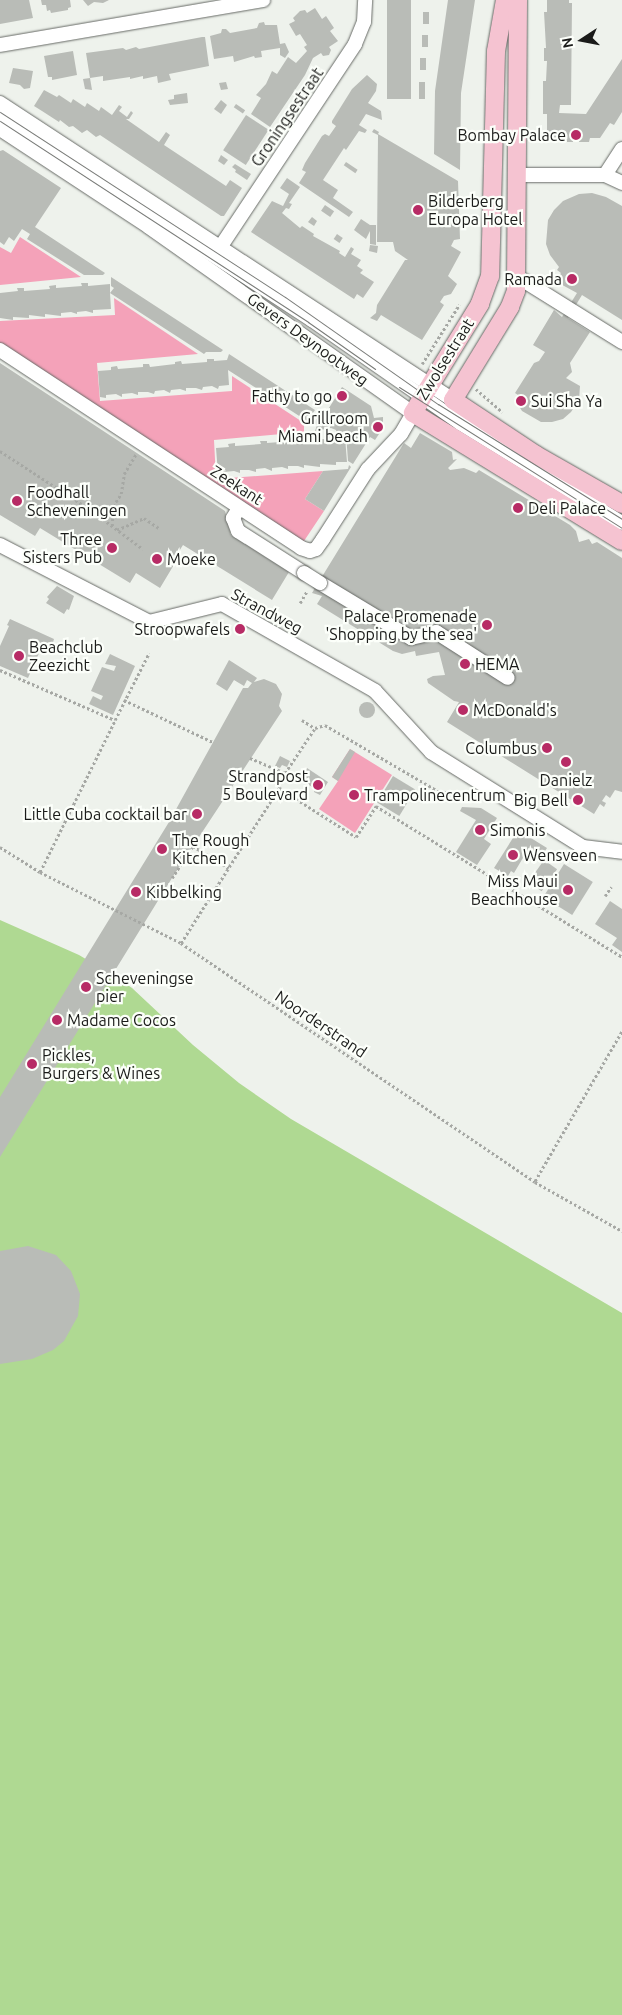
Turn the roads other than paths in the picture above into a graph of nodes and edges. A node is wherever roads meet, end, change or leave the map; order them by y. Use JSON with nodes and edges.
{"nodes":[{"id":1,"x":263,"y":0,"type":"edge"},
{"id":2,"x":365,"y":0,"type":"edge"},
{"id":3,"x":505,"y":0,"type":"edge"},
{"id":4,"x":518,"y":0,"type":"edge"},
{"id":5,"x":0,"y":44,"type":"edge"},
{"id":6,"x":0,"y":103,"type":"edge"},
{"id":7,"x":0,"y":116,"type":"edge"},
{"id":8,"x":0,"y":129,"type":"edge"},
{"id":9,"x":622,"y":149,"type":"edge"},
{"id":10,"x":605,"y":175,"type":"junction"},
{"id":11,"x":518,"y":176,"type":"junction"},
{"id":12,"x":622,"y":183,"type":"edge"},
{"id":13,"x":220,"y":246,"type":"junction"},
{"id":14,"x":518,"y":277,"type":"junction"},
{"id":15,"x":622,"y":342,"type":"edge"},
{"id":16,"x":0,"y":350,"type":"edge"},
{"id":17,"x":424,"y":400,"type":"junction"},
{"id":18,"x":453,"y":400,"type":"junction"},
{"id":19,"x":622,"y":504,"type":"edge"},
{"id":20,"x":239,"y":508,"type":"junction"},
{"id":21,"x":622,"y":523,"type":"edge"},
{"id":22,"x":622,"y":541,"type":"edge"},
{"id":23,"x":0,"y":545,"type":"edge"},
{"id":24,"x":508,"y":678,"type":"dead end"},
{"id":25,"x":622,"y":852,"type":"edge"}],
"edges":[{"from":1,"to":5,"type":"street"},
{"from":2,"to":13,"type":"street","name":"Groningsestraat"},
{"from":3,"to":17,"type":"main road","name":"Zwolsestraat"},
{"from":4,"to":11,"type":"main road","name":"Zwolsestraat"},
{"from":6,"to":13,"type":"street","name":"Gevers Deynootweg"},
{"from":7,"to":17,"type":"street","name":"Gevers Deynootweg"},
{"from":8,"to":17,"type":"street","name":"Gevers Deynootweg"},
{"from":9,"to":10,"type":"street"},
{"from":10,"to":11,"type":"street"},
{"from":10,"to":12,"type":"street"},
{"from":11,"to":14,"type":"main road","name":"Zwolsestraat"},
{"from":13,"to":17,"type":"street","name":"Gevers Deynootweg"},
{"from":14,"to":15,"type":"street"},
{"from":14,"to":18,"type":"main road","name":"Zwolsestraat"},
{"from":16,"to":20,"type":"street","name":"Zeekant"},
{"from":17,"to":18,"type":"street","name":"Gevers Deynootweg"},
{"from":17,"to":18,"type":"street","name":"Zwolsestraat"},
{"from":17,"to":20,"type":"street","name":"Zeekant"},
{"from":17,"to":21,"type":"street","name":"Gevers Deynootweg"},
{"from":17,"to":22,"type":"main road","name":"Gevers Deynootweg"},
{"from":18,"to":19,"type":"main road","name":"Gevers Deynootweg"},
{"from":20,"to":24,"type":"street","bridge":true},
{"from":23,"to":25,"type":"street","name":"Strandweg"}]}
